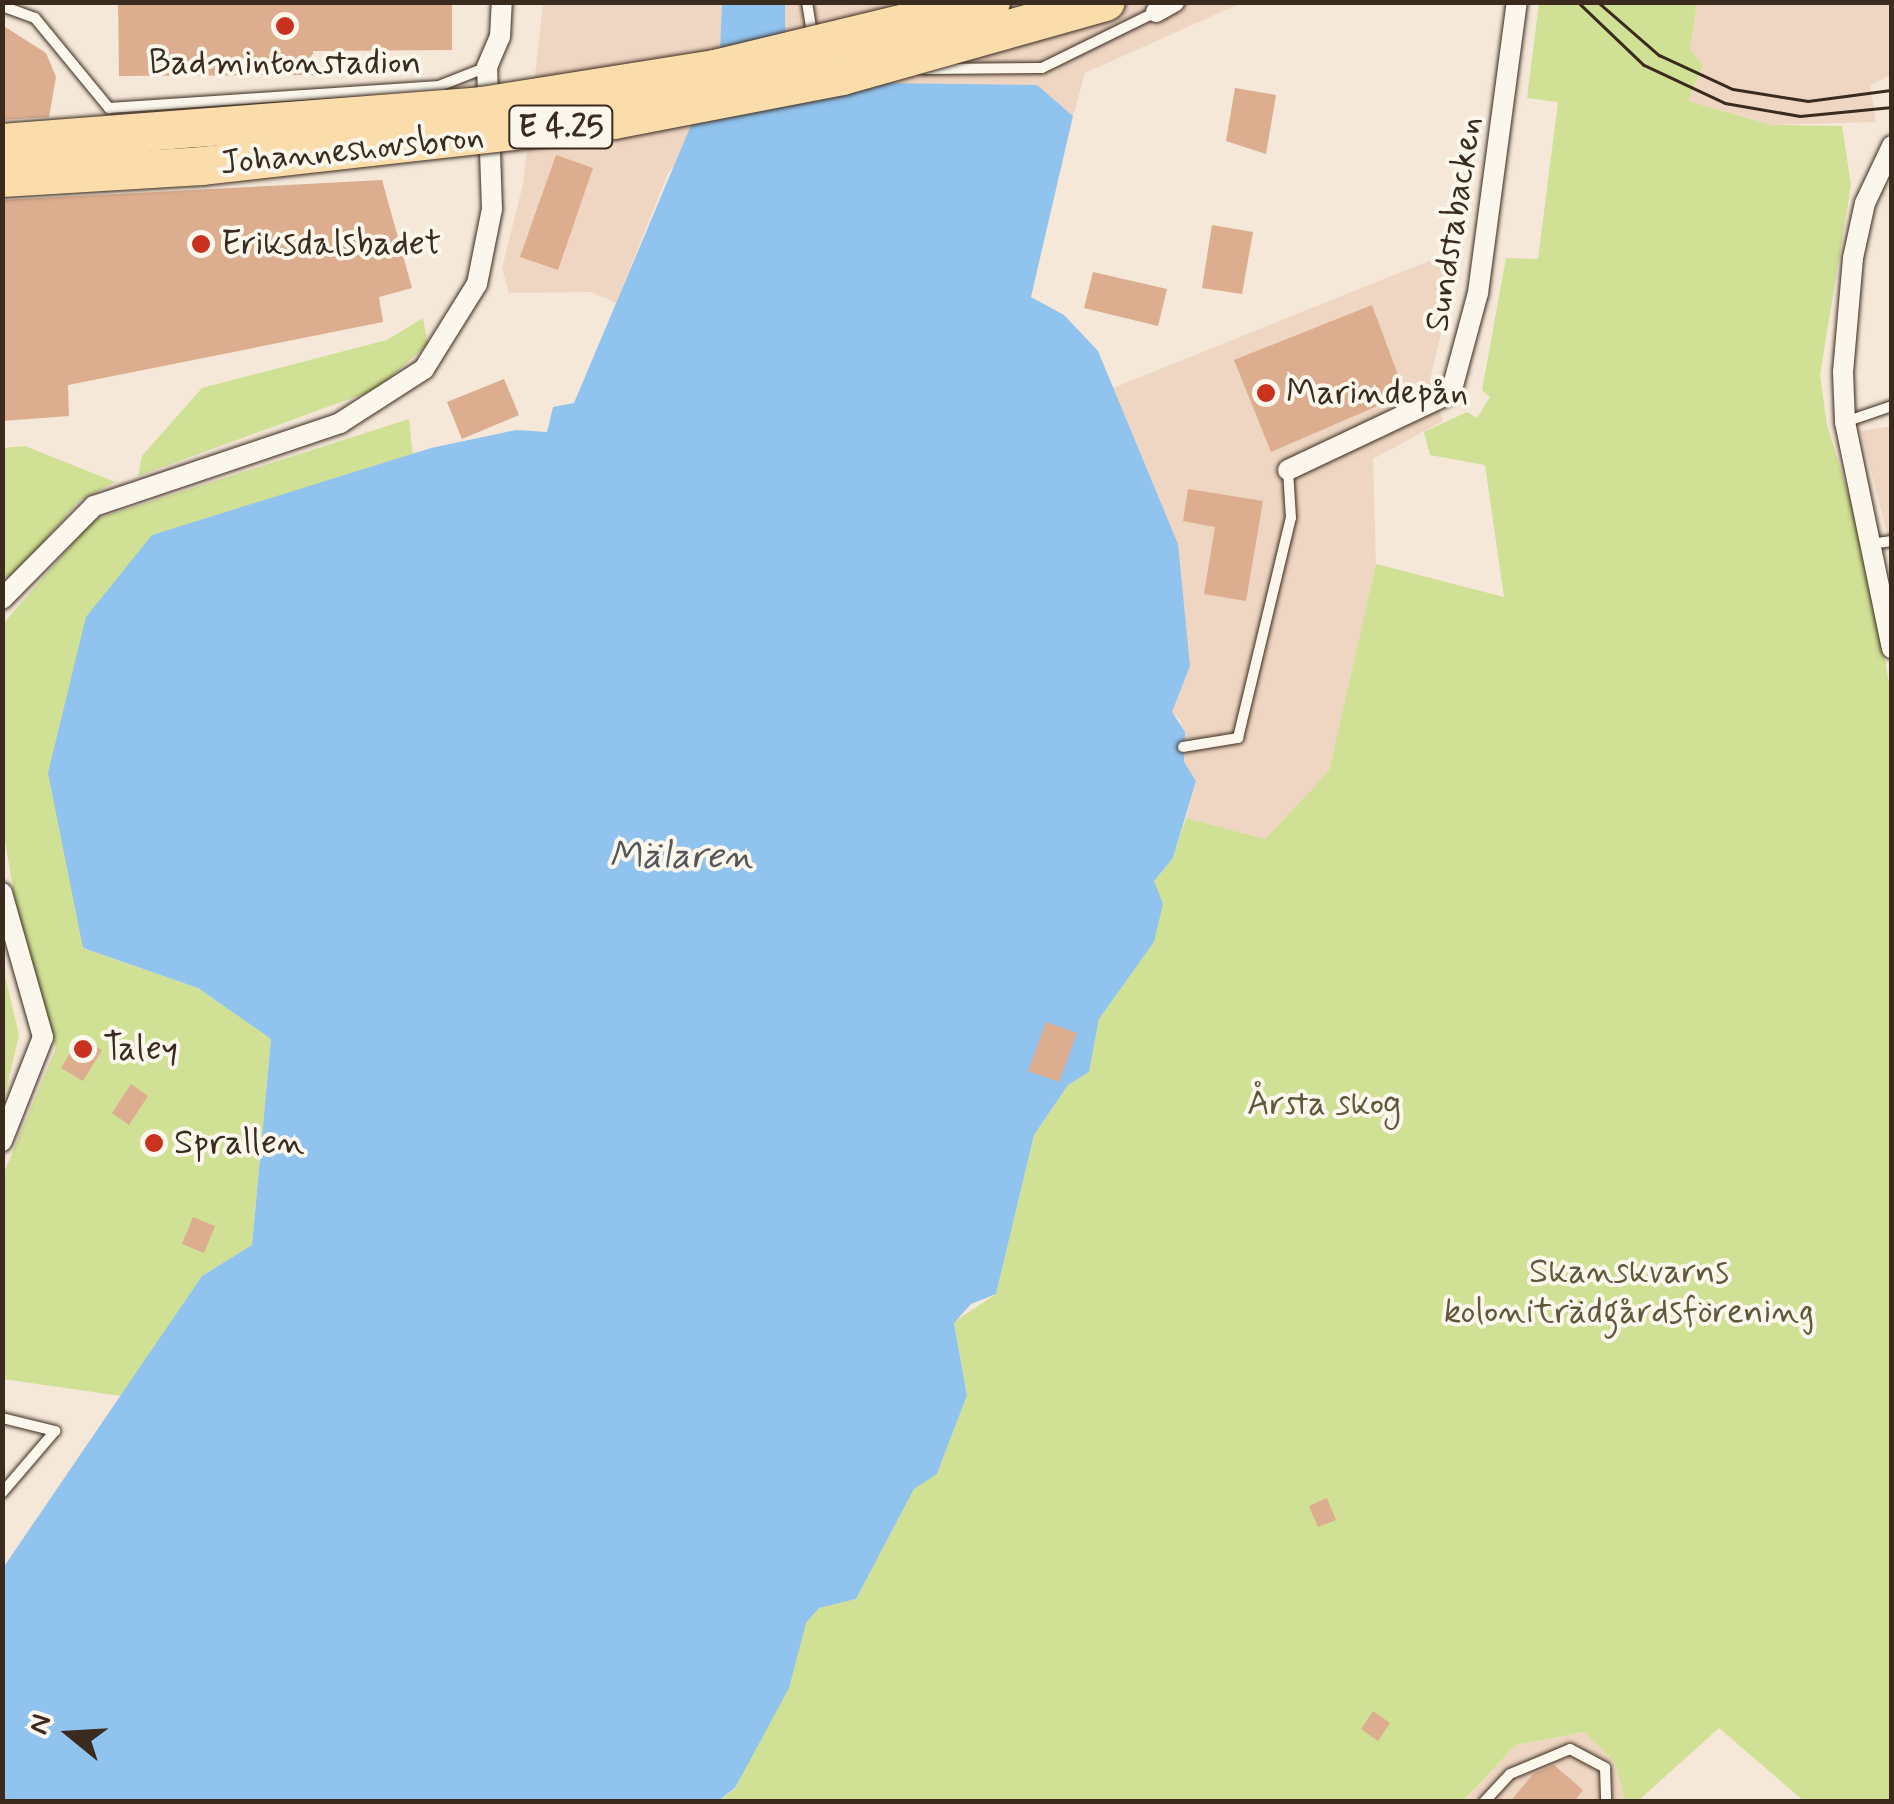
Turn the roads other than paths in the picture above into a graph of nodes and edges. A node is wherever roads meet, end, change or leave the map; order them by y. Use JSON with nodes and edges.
{"nodes":[{"id":1,"x":502,"y":2,"type":"edge"},
{"id":2,"x":808,"y":2,"type":"edge"},
{"id":3,"x":991,"y":2,"type":"edge"},
{"id":4,"x":1106,"y":2,"type":"edge"},
{"id":5,"x":1517,"y":2,"type":"edge"},
{"id":6,"x":2,"y":6,"type":"edge"},
{"id":7,"x":1165,"y":7,"type":"edge"},
{"id":8,"x":487,"y":67,"type":"junction"},
{"id":9,"x":2,"y":143,"type":"edge"},
{"id":10,"x":1889,"y":157,"type":"edge"},
{"id":11,"x":2,"y":178,"type":"edge"},
{"id":12,"x":1892,"y":406,"type":"edge"},
{"id":13,"x":1844,"y":422,"type":"junction"},
{"id":14,"x":1288,"y":470,"type":"joint"},
{"id":15,"x":1881,"y":542,"type":"edge"},
{"id":16,"x":2,"y":599,"type":"edge"},
{"id":17,"x":1892,"y":648,"type":"edge"},
{"id":18,"x":1183,"y":747,"type":"dead end"},
{"id":19,"x":2,"y":892,"type":"edge"},
{"id":20,"x":2,"y":1140,"type":"edge"},
{"id":21,"x":2,"y":1418,"type":"edge"},
{"id":22,"x":2,"y":1493,"type":"edge"},
{"id":23,"x":1484,"y":1802,"type":"edge"},
{"id":24,"x":1606,"y":1802,"type":"edge"}],
"edges":[{"from":1,"to":8,"type":"street"},
{"from":2,"to":7,"type":"lane"},
{"from":3,"to":9,"type":"highway","name":"Johanneshovsbron","number":"E 4.25","bridge":true},
{"from":4,"to":11,"type":"highway","name":"Johanneshovsbron","number":"E 4.25","bridge":true},
{"from":5,"to":14,"type":"street","name":"Sundstabacken"},
{"from":6,"to":8,"type":"lane"},
{"from":8,"to":16,"type":"street"},
{"from":10,"to":13,"type":"street"},
{"from":12,"to":13,"type":"lane"},
{"from":13,"to":15,"type":"street"},
{"from":14,"to":18,"type":"lane"},
{"from":15,"to":17,"type":"street"},
{"from":19,"to":20,"type":"street"},
{"from":21,"to":22,"type":"lane"},
{"from":23,"to":24,"type":"lane"}]}
